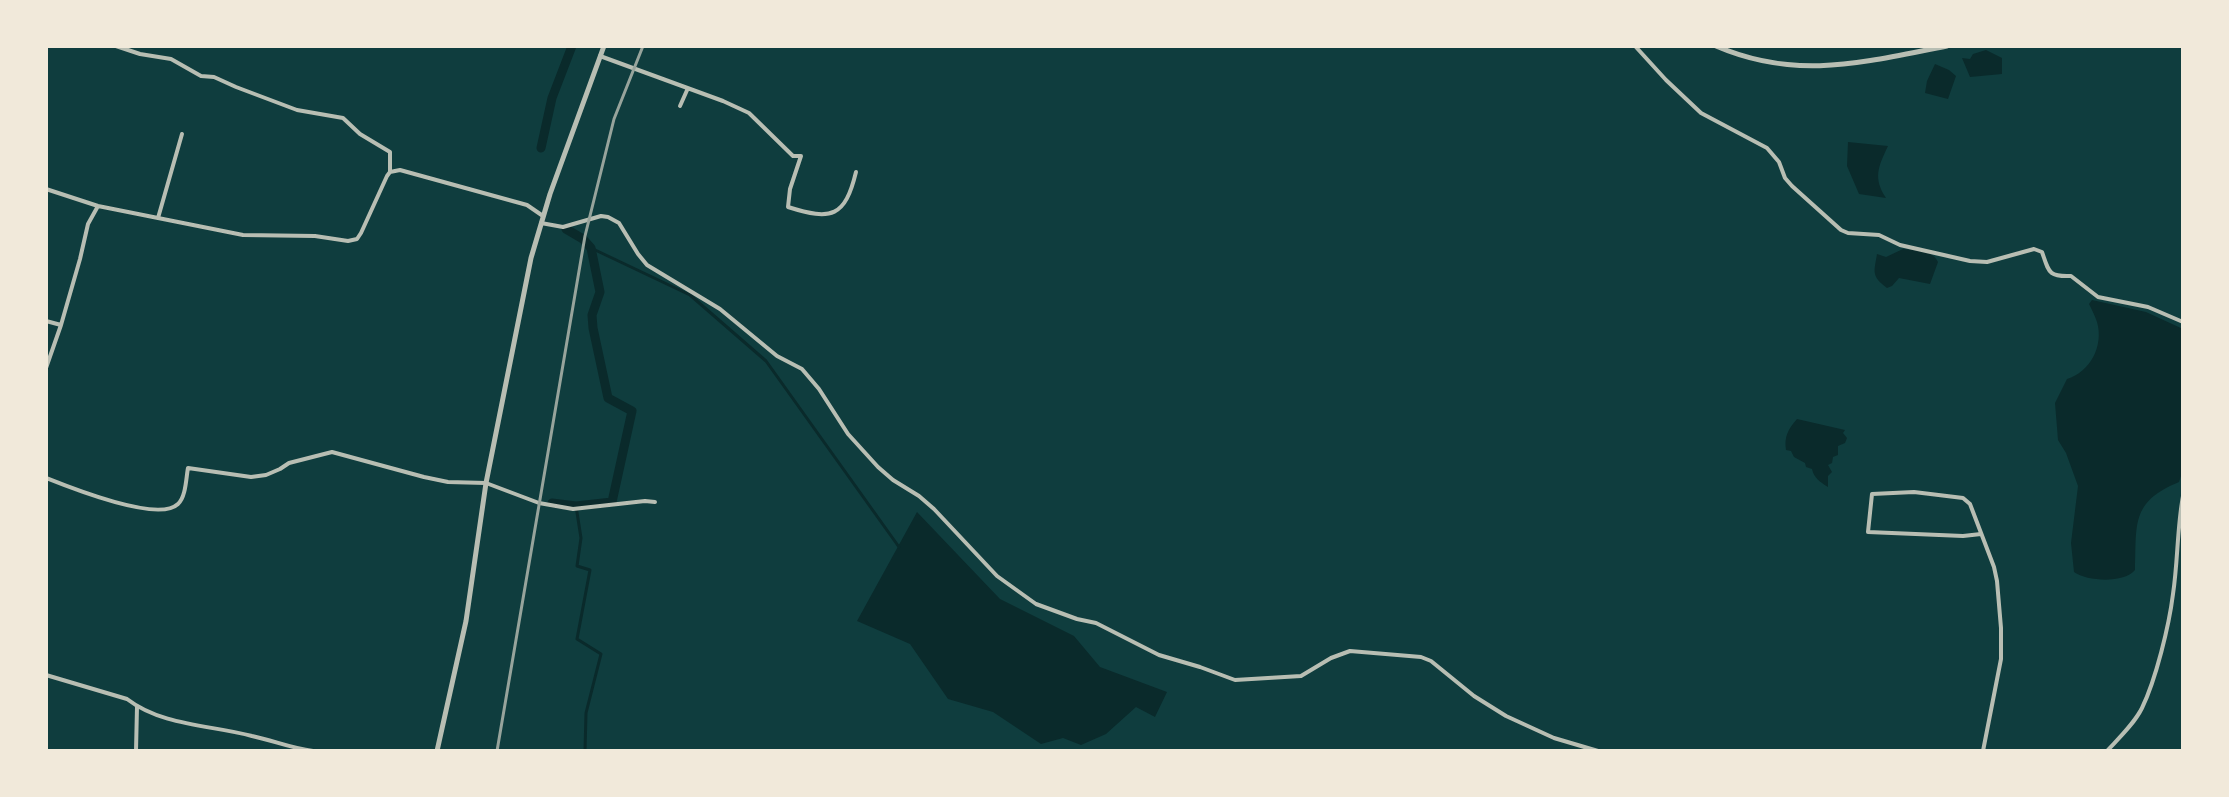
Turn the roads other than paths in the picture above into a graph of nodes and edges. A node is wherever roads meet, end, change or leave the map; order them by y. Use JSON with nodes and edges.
{"nodes":[{"id":1,"x":116,"y":46,"type":"edge"},
{"id":2,"x":604,"y":46,"type":"edge"},
{"id":3,"x":1635,"y":46,"type":"edge"},
{"id":4,"x":1716,"y":46,"type":"edge"},
{"id":5,"x":1947,"y":46,"type":"edge"},
{"id":6,"x":600,"y":56,"type":"junction"},
{"id":7,"x":688,"y":88,"type":"junction"},
{"id":8,"x":680,"y":106,"type":"dead end"},
{"id":9,"x":182,"y":134,"type":"dead end"},
{"id":10,"x":390,"y":172,"type":"junction"},
{"id":11,"x":856,"y":172,"type":"dead end"},
{"id":12,"x":46,"y":189,"type":"edge"},
{"id":13,"x":98,"y":206,"type":"junction"},
{"id":14,"x":543,"y":216,"type":"junction"},
{"id":15,"x":158,"y":218,"type":"junction"},
{"id":16,"x":541,"y":223,"type":"junction"},
{"id":17,"x":46,"y":321,"type":"edge"},
{"id":18,"x":2183,"y":322,"type":"edge"},
{"id":19,"x":61,"y":325,"type":"junction"},
{"id":20,"x":46,"y":368,"type":"edge"},
{"id":21,"x":46,"y":478,"type":"edge"},
{"id":22,"x":486,"y":483,"type":"junction"},
{"id":23,"x":2183,"y":496,"type":"edge"},
{"id":24,"x":655,"y":502,"type":"dead end"},
{"id":25,"x":1981,"y":534,"type":"junction"},
{"id":26,"x":46,"y":675,"type":"edge"},
{"id":27,"x":137,"y":707,"type":"junction"},
{"id":28,"x":136,"y":751,"type":"edge"},
{"id":29,"x":313,"y":751,"type":"edge"},
{"id":30,"x":437,"y":751,"type":"edge"},
{"id":31,"x":1598,"y":751,"type":"edge"},
{"id":32,"x":1983,"y":751,"type":"edge"},
{"id":33,"x":2107,"y":751,"type":"edge"}],
"edges":[{"from":1,"to":10,"type":"street"},
{"from":2,"to":6,"type":"street"},
{"from":3,"to":18,"type":"street"},
{"from":4,"to":5,"type":"street"},
{"from":6,"to":7,"type":"street"},
{"from":6,"to":14,"type":"street"},
{"from":7,"to":8,"type":"street"},
{"from":7,"to":11,"type":"street"},
{"from":9,"to":15,"type":"street"},
{"from":10,"to":14,"type":"street"},
{"from":10,"to":15,"type":"street"},
{"from":12,"to":13,"type":"street"},
{"from":13,"to":15,"type":"street"},
{"from":13,"to":19,"type":"street"},
{"from":14,"to":16,"type":"street"},
{"from":16,"to":22,"type":"street"},
{"from":16,"to":31,"type":"street"},
{"from":17,"to":19,"type":"street"},
{"from":19,"to":20,"type":"street"},
{"from":21,"to":22,"type":"street"},
{"from":22,"to":24,"type":"street"},
{"from":22,"to":30,"type":"street"},
{"from":23,"to":33,"type":"street"},
{"from":25,"to":25,"type":"street"},
{"from":25,"to":32,"type":"street"},
{"from":26,"to":27,"type":"street"},
{"from":27,"to":28,"type":"street"},
{"from":27,"to":29,"type":"street"}]}
